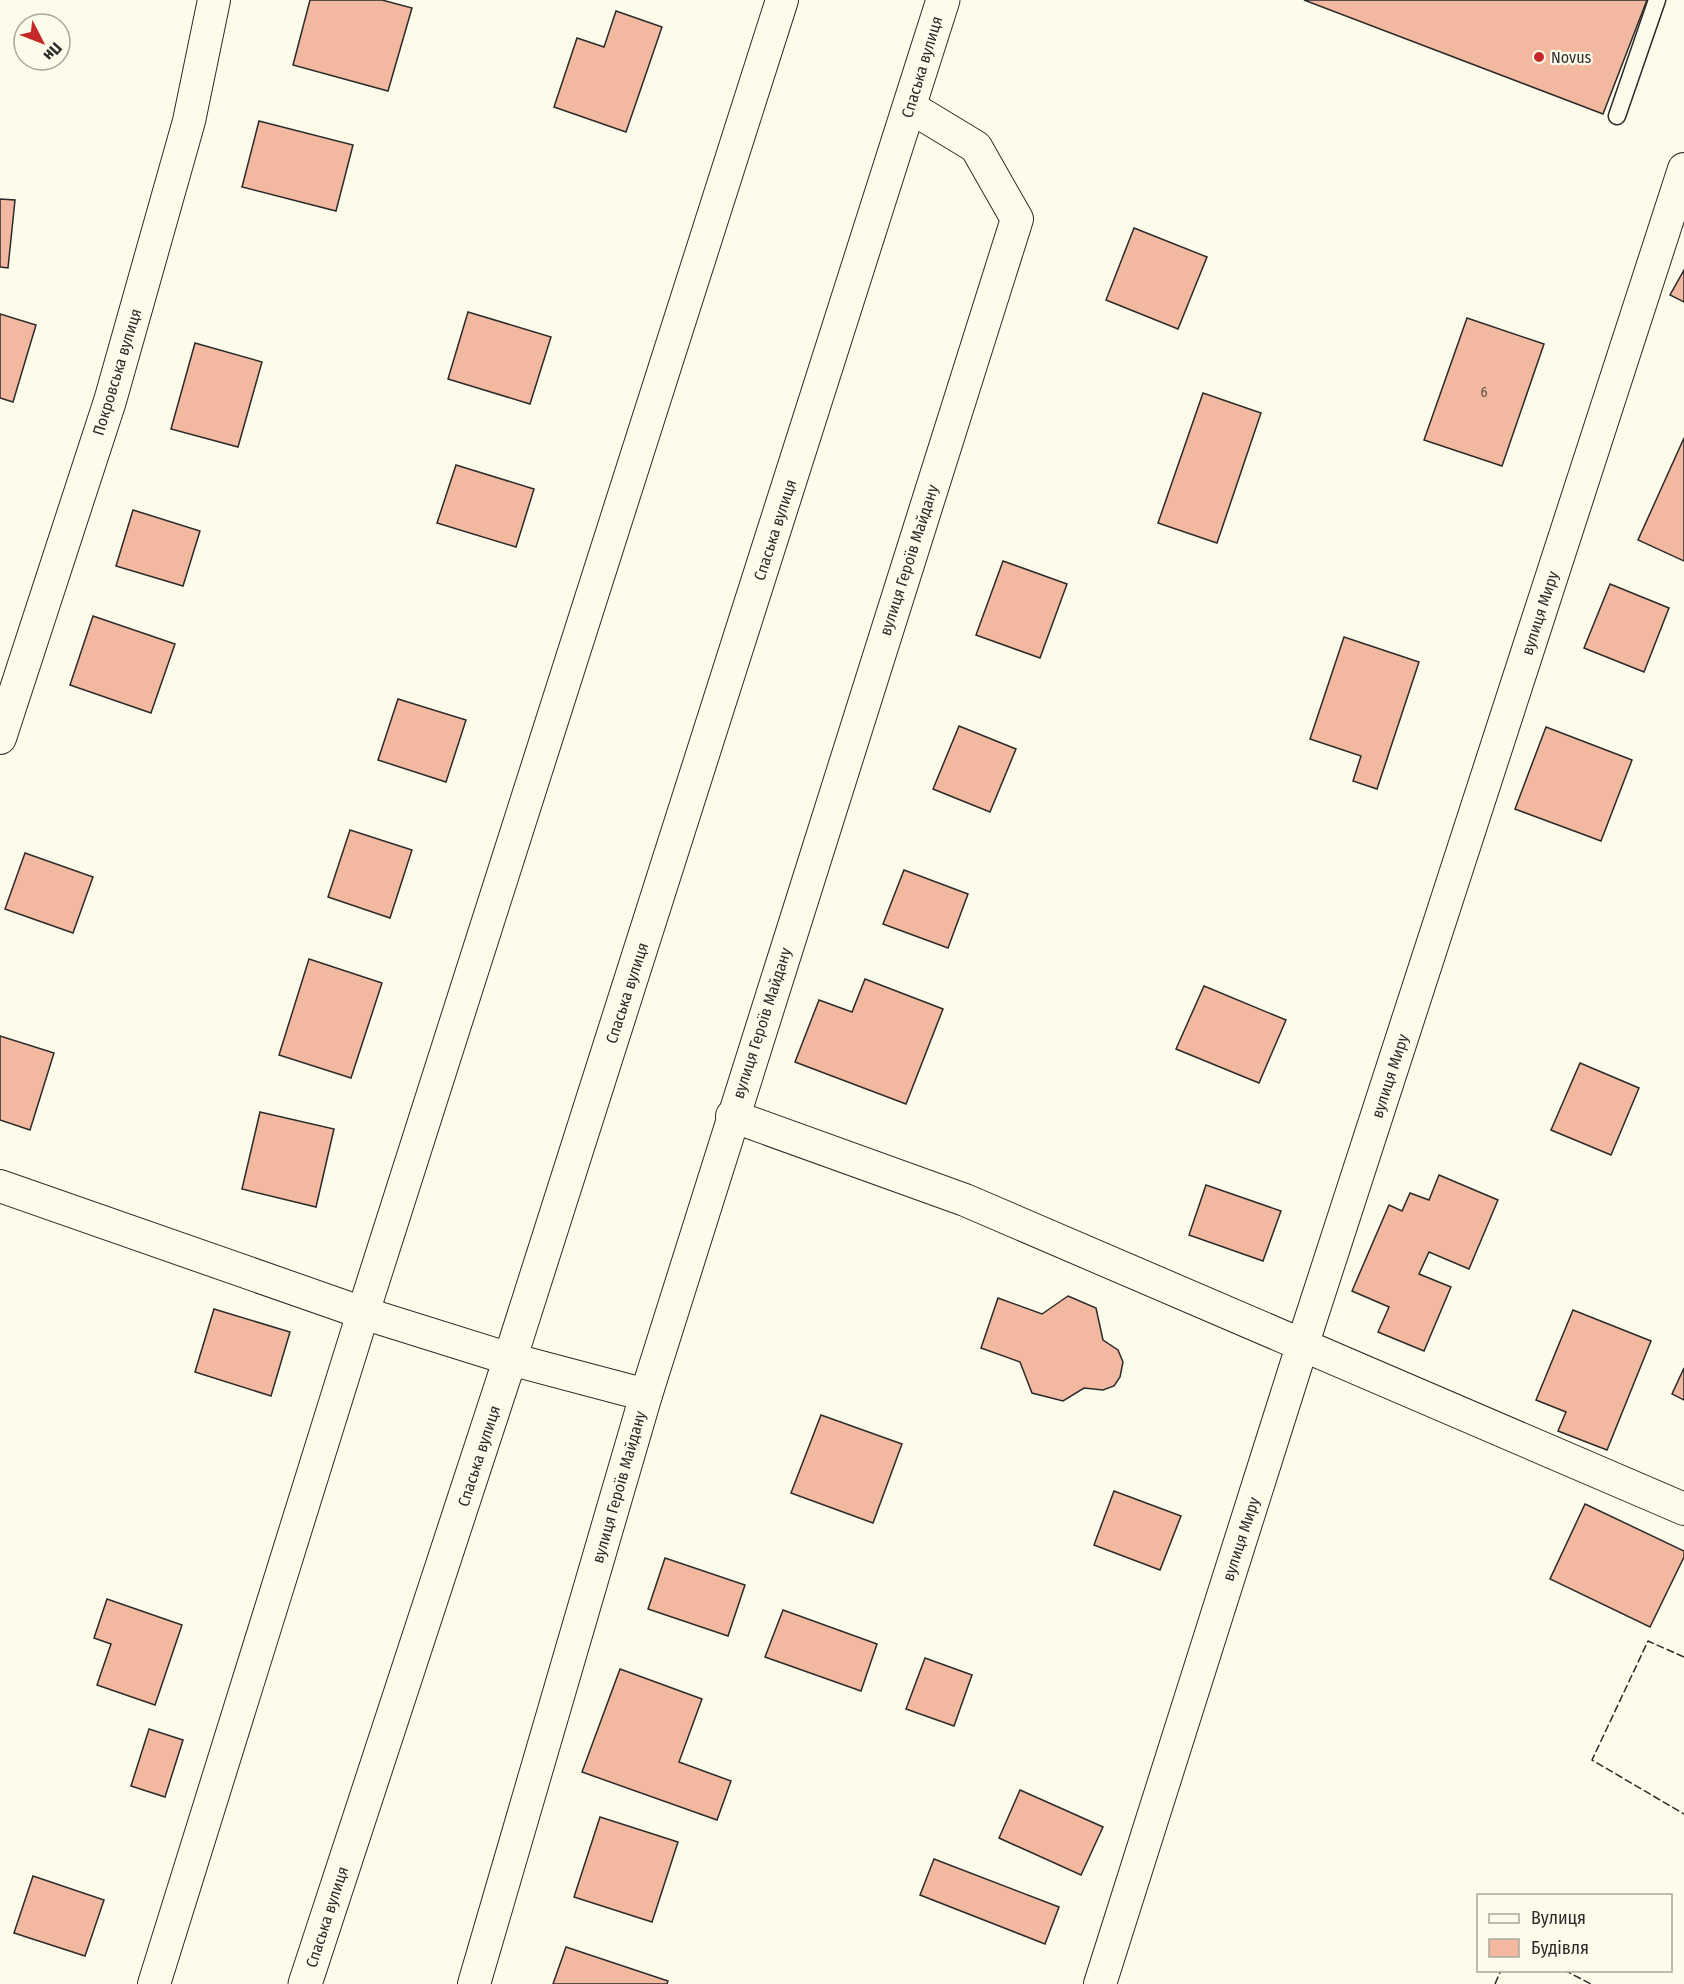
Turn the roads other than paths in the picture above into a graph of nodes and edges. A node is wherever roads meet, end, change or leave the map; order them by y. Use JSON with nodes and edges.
{"nodes":[{"id":1,"x":214,"y":0,"type":"edge"},
{"id":2,"x":782,"y":0,"type":"edge"},
{"id":3,"x":943,"y":0,"type":"edge"},
{"id":4,"x":1657,"y":0,"type":"edge"},
{"id":5,"x":910,"y":107,"type":"junction"},
{"id":6,"x":1617,"y":116,"type":"dead end"},
{"id":7,"x":1684,"y":169,"type":"edge"},
{"id":8,"x":0,"y":738,"type":"edge"},
{"id":9,"x":732,"y":1116,"type":"junction"},
{"id":10,"x":0,"y":1186,"type":"edge"},
{"id":11,"x":363,"y":1313,"type":"junction"},
{"id":12,"x":1303,"y":1343,"type":"junction"},
{"id":13,"x":510,"y":1359,"type":"junction"},
{"id":14,"x":646,"y":1395,"type":"junction"},
{"id":15,"x":1684,"y":1509,"type":"edge"},
{"id":16,"x":154,"y":1984,"type":"edge"},
{"id":17,"x":305,"y":1984,"type":"edge"},
{"id":18,"x":474,"y":1984,"type":"edge"},
{"id":19,"x":1100,"y":1984,"type":"edge"}],
"edges":[{"from":1,"to":8,"type":"street","name":"Покровська вулиця"},
{"from":2,"to":11,"type":"street"},
{"from":3,"to":5,"type":"street","name":"Спаська вулиця"},
{"from":4,"to":6,"type":"lane"},
{"from":5,"to":9,"type":"street","name":"вулиця Героїв Майдану"},
{"from":5,"to":13,"type":"street","name":"Спаська вулиця"},
{"from":7,"to":12,"type":"street","name":"вулиця Миру"},
{"from":9,"to":12,"type":"street"},
{"from":9,"to":14,"type":"street","name":"вулиця Героїв Майдану"},
{"from":10,"to":11,"type":"street"},
{"from":11,"to":13,"type":"street"},
{"from":11,"to":16,"type":"street"},
{"from":12,"to":15,"type":"street"},
{"from":12,"to":19,"type":"street","name":"вулиця Миру"},
{"from":13,"to":14,"type":"street"},
{"from":13,"to":17,"type":"street","name":"Спаська вулиця"},
{"from":14,"to":18,"type":"street","name":"вулиця Героїв Майдану"}]}
